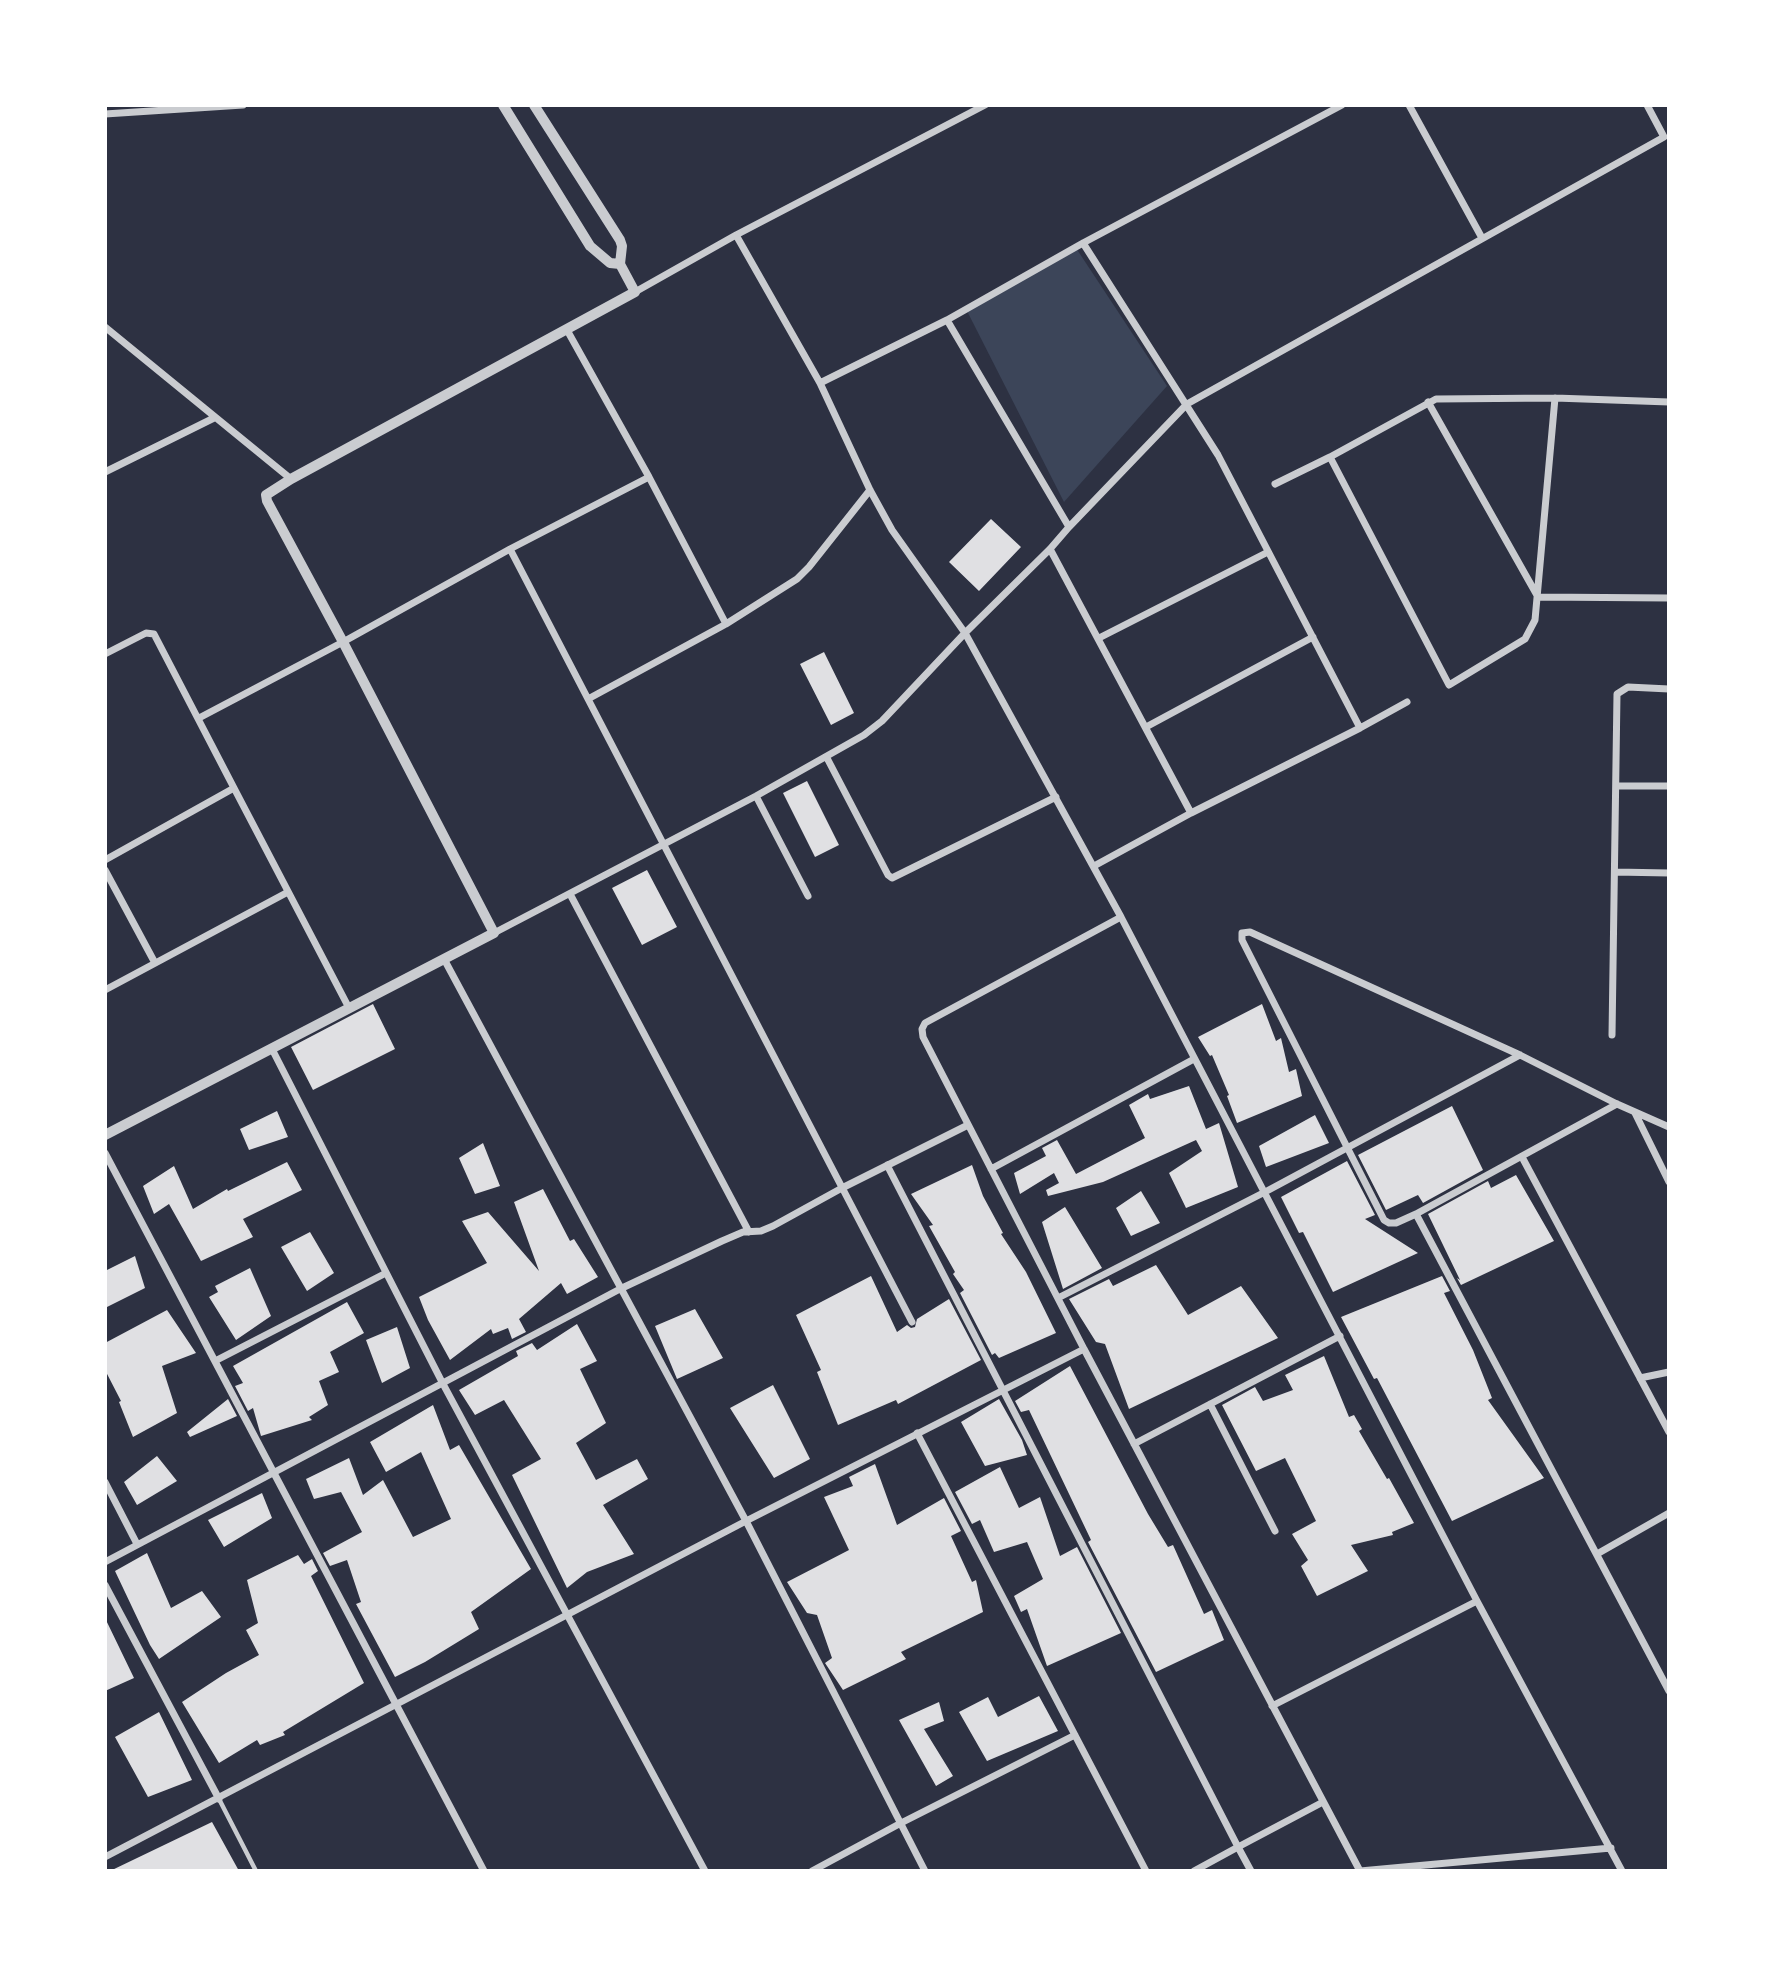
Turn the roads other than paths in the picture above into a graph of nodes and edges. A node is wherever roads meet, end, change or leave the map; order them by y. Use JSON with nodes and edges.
{"nodes":[{"id":1,"x":243,"y":105,"type":"edge"},
{"id":2,"x":503,"y":105,"type":"edge"},
{"id":3,"x":534,"y":105,"type":"edge"},
{"id":4,"x":985,"y":105,"type":"edge"},
{"id":5,"x":1342,"y":105,"type":"edge"},
{"id":6,"x":1409,"y":105,"type":"edge"},
{"id":7,"x":1647,"y":105,"type":"edge"},
{"id":8,"x":105,"y":114,"type":"edge"},
{"id":9,"x":736,"y":235,"type":"junction"},
{"id":10,"x":1482,"y":238,"type":"junction"},
{"id":11,"x":1083,"y":243,"type":"junction"},
{"id":12,"x":620,"y":264,"type":"junction"},
{"id":13,"x":635,"y":292,"type":"junction"},
{"id":14,"x":947,"y":320,"type":"junction"},
{"id":15,"x":105,"y":327,"type":"edge"},
{"id":16,"x":566,"y":330,"type":"junction"},
{"id":17,"x":820,"y":383,"type":"junction"},
{"id":18,"x":1555,"y":398,"type":"junction"},
{"id":19,"x":1428,"y":402,"type":"junction"},
{"id":20,"x":1669,"y":402,"type":"edge"},
{"id":21,"x":1187,"y":404,"type":"junction"},
{"id":22,"x":214,"y":418,"type":"junction"},
{"id":23,"x":1330,"y":457,"type":"junction"},
{"id":24,"x":105,"y":472,"type":"edge"},
{"id":25,"x":649,"y":477,"type":"junction"},
{"id":26,"x":291,"y":479,"type":"junction"},
{"id":27,"x":1275,"y":484,"type":"dead end"},
{"id":28,"x":870,"y":490,"type":"junction"},
{"id":29,"x":1069,"y":527,"type":"junction"},
{"id":30,"x":510,"y":549,"type":"junction"},
{"id":31,"x":1050,"y":549,"type":"junction"},
{"id":32,"x":1268,"y":552,"type":"junction"},
{"id":33,"x":1538,"y":597,"type":"junction"},
{"id":34,"x":1669,"y":598,"type":"edge"},
{"id":35,"x":726,"y":624,"type":"junction"},
{"id":36,"x":965,"y":633,"type":"junction"},
{"id":37,"x":1313,"y":637,"type":"junction"},
{"id":38,"x":1100,"y":638,"type":"junction"},
{"id":39,"x":343,"y":642,"type":"junction"},
{"id":40,"x":105,"y":654,"type":"edge"},
{"id":41,"x":1669,"y":689,"type":"edge"},
{"id":42,"x":587,"y":699,"type":"junction"},
{"id":43,"x":1407,"y":702,"type":"dead end"},
{"id":44,"x":199,"y":718,"type":"junction"},
{"id":45,"x":1146,"y":727,"type":"junction"},
{"id":46,"x":1360,"y":728,"type":"junction"},
{"id":47,"x":827,"y":758,"type":"junction"},
{"id":48,"x":1616,"y":786,"type":"junction"},
{"id":49,"x":1669,"y":786,"type":"edge"},
{"id":50,"x":234,"y":788,"type":"junction"},
{"id":51,"x":756,"y":796,"type":"junction"},
{"id":52,"x":1056,"y":797,"type":"junction"},
{"id":53,"x":1191,"y":813,"type":"junction"},
{"id":54,"x":665,"y":844,"type":"junction"},
{"id":55,"x":105,"y":860,"type":"edge"},
{"id":56,"x":1094,"y":866,"type":"junction"},
{"id":57,"x":105,"y":870,"type":"edge"},
{"id":58,"x":1615,"y":872,"type":"junction"},
{"id":59,"x":1669,"y":873,"type":"edge"},
{"id":60,"x":288,"y":892,"type":"junction"},
{"id":61,"x":570,"y":894,"type":"junction"},
{"id":62,"x":808,"y":896,"type":"dead end"},
{"id":63,"x":1121,"y":918,"type":"junction"},
{"id":64,"x":494,"y":933,"type":"junction"},
{"id":65,"x":444,"y":959,"type":"junction"},
{"id":66,"x":155,"y":963,"type":"junction"},
{"id":67,"x":105,"y":990,"type":"edge"},
{"id":68,"x":349,"y":1008,"type":"junction"},
{"id":69,"x":1612,"y":1035,"type":"dead end"},
{"id":70,"x":272,"y":1049,"type":"junction"},
{"id":71,"x":1520,"y":1055,"type":"junction"},
{"id":72,"x":1194,"y":1059,"type":"junction"},
{"id":73,"x":1618,"y":1104,"type":"junction"},
{"id":74,"x":1635,"y":1112,"type":"junction"},
{"id":75,"x":968,"y":1125,"type":"junction"},
{"id":76,"x":1669,"y":1127,"type":"edge"},
{"id":77,"x":105,"y":1135,"type":"edge"},
{"id":78,"x":1347,"y":1147,"type":"junction"},
{"id":79,"x":105,"y":1153,"type":"edge"},
{"id":80,"x":1522,"y":1157,"type":"junction"},
{"id":81,"x":887,"y":1166,"type":"junction"},
{"id":82,"x":991,"y":1169,"type":"junction"},
{"id":83,"x":1669,"y":1182,"type":"edge"},
{"id":84,"x":842,"y":1188,"type":"junction"},
{"id":85,"x":1265,"y":1192,"type":"junction"},
{"id":86,"x":1416,"y":1214,"type":"junction"},
{"id":87,"x":749,"y":1232,"type":"junction"},
{"id":88,"x":386,"y":1273,"type":"junction"},
{"id":89,"x":620,"y":1289,"type":"junction"},
{"id":90,"x":1058,"y":1298,"type":"junction"},
{"id":91,"x":912,"y":1322,"type":"dead end"},
{"id":92,"x":1340,"y":1336,"type":"junction"},
{"id":93,"x":1084,"y":1349,"type":"junction"},
{"id":94,"x":215,"y":1361,"type":"junction"},
{"id":95,"x":1669,"y":1372,"type":"edge"},
{"id":96,"x":1640,"y":1378,"type":"junction"},
{"id":97,"x":442,"y":1382,"type":"junction"},
{"id":98,"x":1004,"y":1388,"type":"junction"},
{"id":99,"x":1210,"y":1404,"type":"junction"},
{"id":100,"x":1669,"y":1432,"type":"edge"},
{"id":101,"x":917,"y":1433,"type":"junction"},
{"id":102,"x":1134,"y":1444,"type":"junction"},
{"id":103,"x":272,"y":1473,"type":"junction"},
{"id":104,"x":105,"y":1482,"type":"edge"},
{"id":105,"x":1669,"y":1513,"type":"edge"},
{"id":106,"x":746,"y":1521,"type":"junction"},
{"id":107,"x":1275,"y":1531,"type":"dead end"},
{"id":108,"x":137,"y":1544,"type":"junction"},
{"id":109,"x":1597,"y":1554,"type":"junction"},
{"id":110,"x":105,"y":1562,"type":"edge"},
{"id":111,"x":105,"y":1585,"type":"edge"},
{"id":112,"x":1477,"y":1601,"type":"junction"},
{"id":113,"x":566,"y":1614,"type":"junction"},
{"id":114,"x":1669,"y":1691,"type":"edge"},
{"id":115,"x":394,"y":1704,"type":"junction"},
{"id":116,"x":1272,"y":1706,"type":"junction"},
{"id":117,"x":1075,"y":1735,"type":"junction"},
{"id":118,"x":219,"y":1799,"type":"junction"},
{"id":119,"x":1323,"y":1802,"type":"junction"},
{"id":120,"x":901,"y":1823,"type":"junction"},
{"id":121,"x":1238,"y":1847,"type":"junction"},
{"id":122,"x":1611,"y":1848,"type":"junction"},
{"id":123,"x":105,"y":1857,"type":"edge"},
{"id":124,"x":256,"y":1871,"type":"edge"},
{"id":125,"x":484,"y":1871,"type":"edge"},
{"id":126,"x":705,"y":1871,"type":"edge"},
{"id":127,"x":812,"y":1871,"type":"edge"},
{"id":128,"x":925,"y":1871,"type":"edge"},
{"id":129,"x":1146,"y":1871,"type":"edge"},
{"id":130,"x":1194,"y":1871,"type":"edge"},
{"id":131,"x":1251,"y":1871,"type":"edge"},
{"id":132,"x":1360,"y":1871,"type":"edge"},
{"id":133,"x":1622,"y":1871,"type":"edge"}],
"edges":[{"from":1,"to":8,"type":"street"},
{"from":2,"to":12,"type":"street"},
{"from":3,"to":12,"type":"street"},
{"from":4,"to":9,"type":"street"},
{"from":5,"to":11,"type":"street"},
{"from":6,"to":10,"type":"street"},
{"from":7,"to":10,"type":"street"},
{"from":9,"to":13,"type":"street"},
{"from":9,"to":17,"type":"street"},
{"from":10,"to":21,"type":"street"},
{"from":11,"to":14,"type":"street"},
{"from":11,"to":21,"type":"street"},
{"from":12,"to":13,"type":"street"},
{"from":13,"to":16,"type":"street"},
{"from":14,"to":17,"type":"street"},
{"from":14,"to":29,"type":"street"},
{"from":15,"to":22,"type":"street"},
{"from":16,"to":25,"type":"street"},
{"from":16,"to":26,"type":"street"},
{"from":17,"to":28,"type":"street"},
{"from":18,"to":19,"type":"street"},
{"from":18,"to":20,"type":"street"},
{"from":18,"to":33,"type":"street"},
{"from":19,"to":23,"type":"street"},
{"from":19,"to":33,"type":"street"},
{"from":21,"to":29,"type":"street"},
{"from":21,"to":32,"type":"street"},
{"from":22,"to":24,"type":"street"},
{"from":22,"to":26,"type":"street"},
{"from":23,"to":27,"type":"street"},
{"from":23,"to":33,"type":"street"},
{"from":25,"to":30,"type":"street"},
{"from":25,"to":35,"type":"street"},
{"from":26,"to":39,"type":"street"},
{"from":28,"to":35,"type":"street"},
{"from":28,"to":36,"type":"street"},
{"from":29,"to":31,"type":"street"},
{"from":30,"to":39,"type":"street"},
{"from":30,"to":42,"type":"street"},
{"from":31,"to":36,"type":"street"},
{"from":31,"to":38,"type":"street"},
{"from":32,"to":37,"type":"street"},
{"from":32,"to":38,"type":"street"},
{"from":33,"to":34,"type":"street"},
{"from":35,"to":42,"type":"street"},
{"from":36,"to":47,"type":"street"},
{"from":36,"to":52,"type":"street"},
{"from":37,"to":45,"type":"street"},
{"from":37,"to":46,"type":"street"},
{"from":38,"to":45,"type":"street"},
{"from":39,"to":44,"type":"street"},
{"from":39,"to":64,"type":"street"},
{"from":40,"to":44,"type":"street"},
{"from":41,"to":48,"type":"street"},
{"from":42,"to":54,"type":"street"},
{"from":43,"to":46,"type":"street"},
{"from":44,"to":50,"type":"street"},
{"from":45,"to":53,"type":"street"},
{"from":46,"to":53,"type":"street"},
{"from":47,"to":51,"type":"street"},
{"from":47,"to":52,"type":"street"},
{"from":48,"to":49,"type":"street"},
{"from":48,"to":58,"type":"street"},
{"from":50,"to":55,"type":"street"},
{"from":50,"to":60,"type":"street"},
{"from":51,"to":54,"type":"street"},
{"from":51,"to":62,"type":"street"},
{"from":52,"to":56,"type":"street"},
{"from":53,"to":56,"type":"street"},
{"from":54,"to":61,"type":"street"},
{"from":54,"to":84,"type":"street"},
{"from":56,"to":63,"type":"street"},
{"from":57,"to":66,"type":"street"},
{"from":58,"to":59,"type":"street"},
{"from":58,"to":69,"type":"street"},
{"from":60,"to":66,"type":"street"},
{"from":60,"to":68,"type":"street"},
{"from":61,"to":64,"type":"street"},
{"from":61,"to":87,"type":"street"},
{"from":63,"to":72,"type":"street"},
{"from":63,"to":75,"type":"street"},
{"from":64,"to":65,"type":"street"},
{"from":65,"to":68,"type":"street"},
{"from":65,"to":89,"type":"street"},
{"from":66,"to":67,"type":"street"},
{"from":68,"to":70,"type":"street"},
{"from":70,"to":77,"type":"street"},
{"from":70,"to":88,"type":"street"},
{"from":71,"to":73,"type":"street"},
{"from":71,"to":78,"type":"street"},
{"from":71,"to":78,"type":"street"},
{"from":72,"to":82,"type":"street"},
{"from":72,"to":85,"type":"street"},
{"from":73,"to":74,"type":"street"},
{"from":73,"to":80,"type":"street"},
{"from":74,"to":76,"type":"street"},
{"from":74,"to":83,"type":"street"},
{"from":75,"to":81,"type":"street"},
{"from":75,"to":82,"type":"street"},
{"from":78,"to":85,"type":"street"},
{"from":78,"to":86,"type":"street"},
{"from":79,"to":94,"type":"street"},
{"from":80,"to":86,"type":"street"},
{"from":80,"to":96,"type":"street"},
{"from":81,"to":84,"type":"street"},
{"from":81,"to":98,"type":"street"},
{"from":82,"to":90,"type":"street"},
{"from":84,"to":87,"type":"street"},
{"from":84,"to":91,"type":"street"},
{"from":85,"to":90,"type":"street"},
{"from":85,"to":92,"type":"street"},
{"from":86,"to":109,"type":"street"},
{"from":87,"to":89,"type":"street"},
{"from":88,"to":94,"type":"street"},
{"from":88,"to":97,"type":"street"},
{"from":89,"to":97,"type":"street"},
{"from":89,"to":106,"type":"street"},
{"from":90,"to":93,"type":"street"},
{"from":92,"to":99,"type":"street"},
{"from":92,"to":112,"type":"street"},
{"from":93,"to":98,"type":"street"},
{"from":93,"to":102,"type":"street"},
{"from":94,"to":103,"type":"street"},
{"from":95,"to":96,"type":"street"},
{"from":96,"to":100,"type":"street"},
{"from":97,"to":103,"type":"street"},
{"from":97,"to":113,"type":"street"},
{"from":98,"to":101,"type":"street"},
{"from":98,"to":121,"type":"street"},
{"from":99,"to":102,"type":"street"},
{"from":99,"to":107,"type":"street"},
{"from":101,"to":106,"type":"street"},
{"from":101,"to":117,"type":"street"},
{"from":102,"to":116,"type":"street"},
{"from":103,"to":108,"type":"street"},
{"from":103,"to":115,"type":"street"},
{"from":104,"to":108,"type":"street"},
{"from":105,"to":109,"type":"street"},
{"from":106,"to":113,"type":"street"},
{"from":106,"to":120,"type":"street"},
{"from":108,"to":110,"type":"street"},
{"from":109,"to":114,"type":"street"},
{"from":111,"to":118,"type":"street"},
{"from":112,"to":116,"type":"street"},
{"from":112,"to":122,"type":"street"},
{"from":113,"to":115,"type":"street"},
{"from":113,"to":126,"type":"street"},
{"from":115,"to":118,"type":"street"},
{"from":115,"to":125,"type":"street"},
{"from":116,"to":119,"type":"street"},
{"from":117,"to":120,"type":"street"},
{"from":117,"to":129,"type":"street"},
{"from":118,"to":123,"type":"street"},
{"from":118,"to":124,"type":"lane"},
{"from":119,"to":121,"type":"street"},
{"from":119,"to":132,"type":"street"},
{"from":120,"to":127,"type":"street"},
{"from":120,"to":128,"type":"street"},
{"from":121,"to":130,"type":"street"},
{"from":121,"to":131,"type":"street"},
{"from":122,"to":132,"type":"street"},
{"from":122,"to":133,"type":"street"}]}
